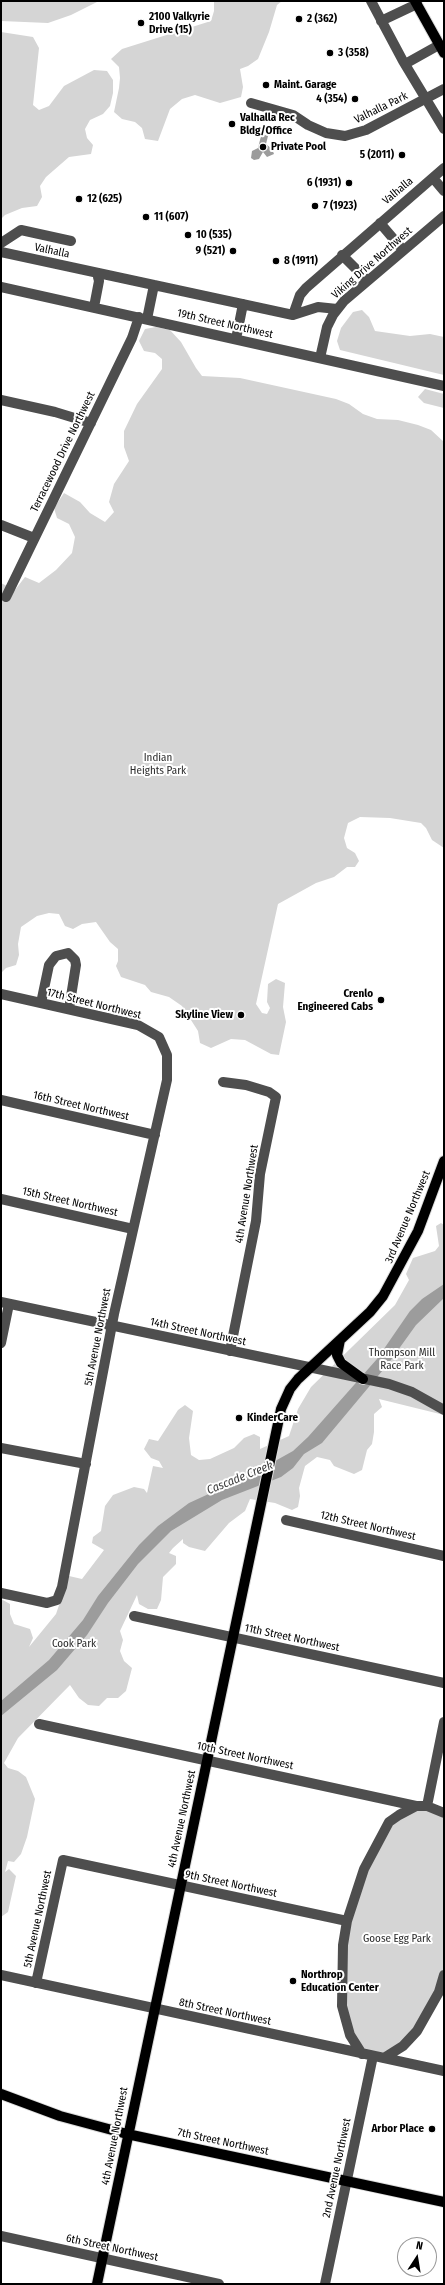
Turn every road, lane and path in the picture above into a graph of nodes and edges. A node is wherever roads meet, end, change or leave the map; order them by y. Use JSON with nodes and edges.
{"nodes":[{"id":1,"x":371,"y":1,"type":"edge"},
{"id":2,"x":416,"y":2,"type":"edge"},
{"id":3,"x":381,"y":21,"type":"junction"},
{"id":4,"x":442,"y":49,"type":"edge"},
{"id":5,"x":405,"y":64,"type":"junction"},
{"id":6,"x":444,"y":89,"type":"edge"},
{"id":7,"x":426,"y":100,"type":"junction"},
{"id":8,"x":251,"y":103,"type":"dead end"},
{"id":9,"x":444,"y":129,"type":"edge"},
{"id":10,"x":444,"y":168,"type":"edge"},
{"id":11,"x":433,"y":178,"type":"junction"},
{"id":12,"x":444,"y":191,"type":"edge"},
{"id":13,"x":444,"y":216,"type":"edge"},
{"id":14,"x":380,"y":223,"type":"junction"},
{"id":15,"x":71,"y":241,"type":"dead end"},
{"id":16,"x":1,"y":243,"type":"edge"},
{"id":17,"x":403,"y":250,"type":"junction"},
{"id":18,"x":1,"y":252,"type":"edge"},
{"id":19,"x":342,"y":255,"type":"junction"},
{"id":20,"x":97,"y":273,"type":"junction"},
{"id":21,"x":367,"y":280,"type":"junction"},
{"id":22,"x":154,"y":285,"type":"junction"},
{"id":23,"x":1,"y":287,"type":"edge"},
{"id":24,"x":243,"y":304,"type":"junction"},
{"id":25,"x":94,"y":307,"type":"junction"},
{"id":26,"x":337,"y":309,"type":"junction"},
{"id":27,"x":293,"y":315,"type":"junction"},
{"id":28,"x":143,"y":318,"type":"junction"},
{"id":29,"x":236,"y":339,"type":"junction"},
{"id":30,"x":320,"y":358,"type":"junction"},
{"id":31,"x":444,"y":386,"type":"edge"},
{"id":32,"x":1,"y":400,"type":"edge"},
{"id":33,"x":90,"y":423,"type":"junction"},
{"id":34,"x":1,"y":525,"type":"edge"},
{"id":35,"x":34,"y":538,"type":"junction"},
{"id":36,"x":6,"y":597,"type":"dead end"},
{"id":37,"x":1,"y":994,"type":"edge"},
{"id":38,"x":41,"y":1003,"type":"junction"},
{"id":39,"x":69,"y":1009,"type":"junction"},
{"id":40,"x":167,"y":1080,"type":"joint"},
{"id":41,"x":223,"y":1082,"type":"dead end"},
{"id":42,"x":1,"y":1100,"type":"edge"},
{"id":43,"x":155,"y":1134,"type":"junction"},
{"id":44,"x":444,"y":1161,"type":"edge"},
{"id":45,"x":1,"y":1199,"type":"edge"},
{"id":46,"x":133,"y":1229,"type":"junction"},
{"id":47,"x":5,"y":1303,"type":"edge"},
{"id":48,"x":112,"y":1326,"type":"junction"},
{"id":49,"x":341,"y":1339,"type":"junction"},
{"id":50,"x":1,"y":1343,"type":"edge"},
{"id":51,"x":230,"y":1351,"type":"junction"},
{"id":52,"x":310,"y":1368,"type":"junction"},
{"id":53,"x":363,"y":1379,"type":"junction"},
{"id":54,"x":444,"y":1410,"type":"edge"},
{"id":55,"x":1,"y":1448,"type":"edge"},
{"id":56,"x":86,"y":1464,"type":"junction"},
{"id":57,"x":286,"y":1520,"type":"dead end"},
{"id":58,"x":444,"y":1556,"type":"edge"},
{"id":59,"x":1,"y":1593,"type":"edge"},
{"id":60,"x":134,"y":1616,"type":"dead end"},
{"id":61,"x":233,"y":1637,"type":"junction"},
{"id":62,"x":444,"y":1683,"type":"edge"},
{"id":63,"x":444,"y":1722,"type":"edge"},
{"id":64,"x":39,"y":1724,"type":"dead end"},
{"id":65,"x":206,"y":1760,"type":"junction"},
{"id":66,"x":422,"y":1806,"type":"junction"},
{"id":67,"x":441,"y":1812,"type":"edge"},
{"id":68,"x":444,"y":1820,"type":"edge"},
{"id":69,"x":63,"y":1860,"type":"joint"},
{"id":70,"x":181,"y":1885,"type":"junction"},
{"id":71,"x":347,"y":1921,"type":"junction"},
{"id":72,"x":1,"y":1975,"type":"edge"},
{"id":73,"x":444,"y":1975,"type":"edge"},
{"id":74,"x":36,"y":1983,"type":"junction"},
{"id":75,"x":153,"y":2009,"type":"junction"},
{"id":76,"x":362,"y":2054,"type":"junction"},
{"id":77,"x":373,"y":2056,"type":"junction"},
{"id":78,"x":384,"y":2058,"type":"junction"},
{"id":79,"x":444,"y":2071,"type":"edge"},
{"id":80,"x":1,"y":2094,"type":"edge"},
{"id":81,"x":127,"y":2134,"type":"junction"},
{"id":82,"x":347,"y":2181,"type":"junction"},
{"id":83,"x":444,"y":2202,"type":"edge"},
{"id":84,"x":1,"y":2236,"type":"edge"},
{"id":85,"x":102,"y":2258,"type":"junction"},
{"id":86,"x":181,"y":2280,"type":"edge"},
{"id":87,"x":97,"y":2284,"type":"edge"},
{"id":88,"x":219,"y":2284,"type":"edge"},
{"id":89,"x":325,"y":2284,"type":"edge"}],
"edges":[{"from":1,"to":3,"type":"street"},
{"from":2,"to":3,"type":"street"},
{"from":2,"to":4,"type":"main road"},
{"from":3,"to":5,"type":"street"},
{"from":4,"to":5,"type":"street"},
{"from":5,"to":7,"type":"street"},
{"from":6,"to":7,"type":"street","name":"Valhalla Park"},
{"from":7,"to":8,"type":"street","name":"Valhalla Park"},
{"from":7,"to":9,"type":"street"},
{"from":10,"to":11,"type":"street","name":"Valhalla"},
{"from":11,"to":12,"type":"street"},
{"from":11,"to":14,"type":"street","name":"Valhalla"},
{"from":13,"to":17,"type":"street","name":"Viking Drive Northwest"},
{"from":14,"to":17,"type":"street"},
{"from":14,"to":19,"type":"street","name":"Valhalla"},
{"from":15,"to":16,"type":"street","name":"Valhalla"},
{"from":17,"to":21,"type":"street","name":"Viking Drive Northwest"},
{"from":18,"to":20,"type":"street","name":"Valhalla"},
{"from":19,"to":21,"type":"street"},
{"from":19,"to":27,"type":"street","name":"Valhalla"},
{"from":20,"to":22,"type":"street","name":"Valhalla"},
{"from":20,"to":25,"type":"street"},
{"from":21,"to":26,"type":"street","name":"Viking Drive Northwest"},
{"from":22,"to":24,"type":"street","name":"Valhalla"},
{"from":22,"to":28,"type":"street"},
{"from":23,"to":25,"type":"street","name":"19th Street Northwest"},
{"from":24,"to":27,"type":"street","name":"Valhalla"},
{"from":24,"to":29,"type":"street"},
{"from":25,"to":28,"type":"street","name":"19th Street Northwest"},
{"from":26,"to":27,"type":"street"},
{"from":26,"to":30,"type":"street","name":"Viking Drive Northwest"},
{"from":28,"to":29,"type":"street","name":"19th Street Northwest"},
{"from":28,"to":33,"type":"street","name":"Terracewood Drive Northwest"},
{"from":29,"to":30,"type":"street","name":"19th Street Northwest"},
{"from":30,"to":31,"type":"street","name":"19th Street Northwest"},
{"from":32,"to":33,"type":"street"},
{"from":33,"to":35,"type":"street","name":"Terracewood Drive Northwest"},
{"from":34,"to":35,"type":"street"},
{"from":35,"to":36,"type":"street","name":"Terracewood Drive Northwest"},
{"from":37,"to":38,"type":"street","name":"17th Street Northwest"},
{"from":38,"to":39,"type":"street","name":"17th Street Northwest"},
{"from":38,"to":39,"type":"street"},
{"from":39,"to":40,"type":"street","name":"17th Street Northwest"},
{"from":40,"to":43,"type":"street","name":"5th Avenue Northwest"},
{"from":41,"to":51,"type":"street","name":"4th Avenue Northwest"},
{"from":42,"to":43,"type":"street","name":"16th Street Northwest"},
{"from":43,"to":46,"type":"street","name":"5th Avenue Northwest"},
{"from":44,"to":49,"type":"main road","name":"3rd Avenue Northwest"},
{"from":45,"to":46,"type":"street","name":"15th Street Northwest"},
{"from":46,"to":48,"type":"street","name":"5th Avenue Northwest"},
{"from":47,"to":48,"type":"street","name":"14th Street Northwest"},
{"from":47,"to":50,"type":"street"},
{"from":48,"to":51,"type":"street","name":"14th Street Northwest"},
{"from":48,"to":56,"type":"street","name":"5th Avenue Northwest"},
{"from":49,"to":52,"type":"main road","name":"3rd Avenue Northwest"},
{"from":49,"to":53,"type":"main road"},
{"from":51,"to":52,"type":"street","name":"14th Street Northwest"},
{"from":52,"to":53,"type":"street","name":"14th Street Northwest"},
{"from":52,"to":61,"type":"main road","name":"4th Avenue Northwest"},
{"from":53,"to":54,"type":"street","name":"14th Street Northwest"},
{"from":55,"to":56,"type":"street"},
{"from":56,"to":59,"type":"street","name":"5th Avenue Northwest"},
{"from":57,"to":58,"type":"street","name":"12th Street Northwest"},
{"from":60,"to":61,"type":"street","name":"11th Street Northwest"},
{"from":61,"to":62,"type":"street","name":"11th Street Northwest"},
{"from":61,"to":65,"type":"main road","name":"4th Avenue Northwest"},
{"from":63,"to":66,"type":"street"},
{"from":64,"to":65,"type":"street","name":"10th Street Northwest"},
{"from":65,"to":66,"type":"street","name":"10th Street Northwest"},
{"from":65,"to":70,"type":"main road","name":"4th Avenue Northwest"},
{"from":66,"to":67,"type":"street","name":"10th Street Northwest"},
{"from":66,"to":71,"type":"street"},
{"from":67,"to":68,"type":"street"},
{"from":69,"to":70,"type":"street","name":"9th Street Northwest"},
{"from":69,"to":74,"type":"street","name":"5th Avenue Northwest"},
{"from":70,"to":71,"type":"street","name":"9th Street Northwest"},
{"from":70,"to":75,"type":"main road","name":"4th Avenue Northwest"},
{"from":71,"to":76,"type":"street"},
{"from":72,"to":74,"type":"street","name":"8th Street Northwest"},
{"from":73,"to":78,"type":"street"},
{"from":74,"to":75,"type":"street","name":"8th Street Northwest"},
{"from":75,"to":76,"type":"street","name":"8th Street Northwest"},
{"from":75,"to":81,"type":"main road","name":"4th Avenue Northwest"},
{"from":76,"to":77,"type":"street","name":"8th Street Northwest"},
{"from":77,"to":78,"type":"street","name":"8th Street Northwest"},
{"from":77,"to":82,"type":"street","name":"2nd Avenue Northwest"},
{"from":78,"to":79,"type":"street","name":"8th Street Northwest"},
{"from":80,"to":81,"type":"main road","name":"7th Street Northwest"},
{"from":81,"to":82,"type":"main road","name":"7th Street Northwest"},
{"from":81,"to":85,"type":"main road","name":"4th Avenue Northwest"},
{"from":82,"to":83,"type":"main road","name":"7th Street Northwest"},
{"from":82,"to":89,"type":"street","name":"2nd Avenue Northwest"},
{"from":84,"to":85,"type":"street","name":"6th Street Northwest"},
{"from":85,"to":86,"type":"street","name":"6th Street Northwest"},
{"from":85,"to":87,"type":"main road","name":"4th Avenue Northwest"},
{"from":86,"to":88,"type":"street","name":"6th Street Northwest"}]}
